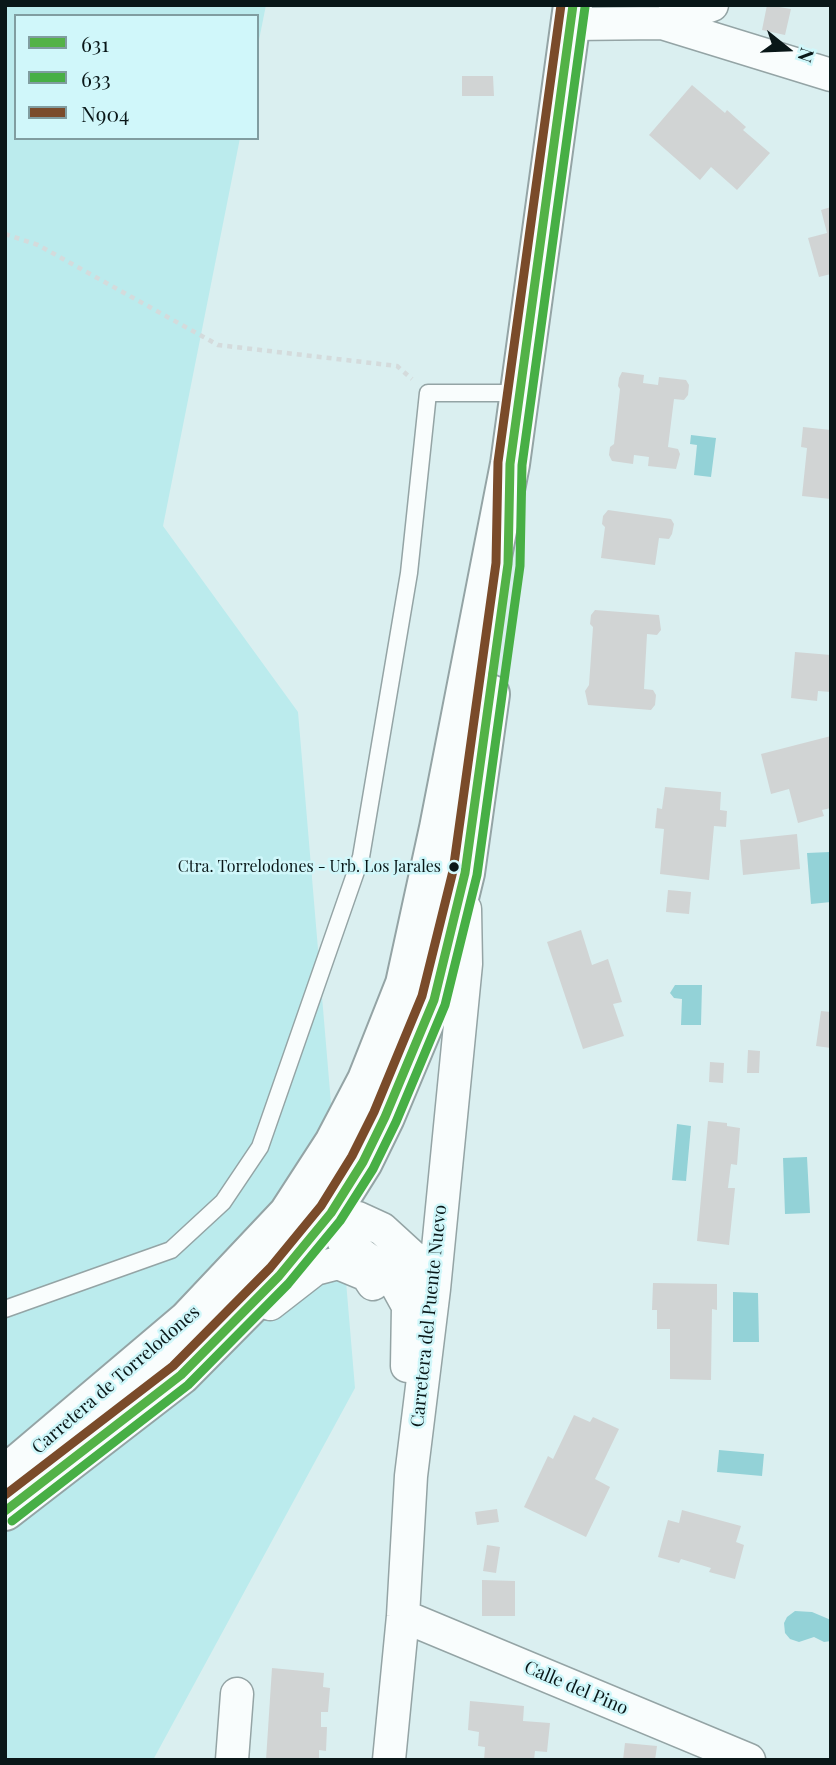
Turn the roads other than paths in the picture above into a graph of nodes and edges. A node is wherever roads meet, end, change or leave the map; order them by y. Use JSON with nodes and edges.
{"nodes":[{"id":1,"x":712,"y":5,"type":"edge"},
{"id":2,"x":572,"y":15,"type":"edge"},
{"id":3,"x":662,"y":23,"type":"junction"},
{"id":4,"x":831,"y":75,"type":"edge"},
{"id":5,"x":520,"y":393,"type":"junction"},
{"id":6,"x":510,"y":464,"type":"junction"},
{"id":7,"x":465,"y":873,"type":"junction"},
{"id":8,"x":405,"y":984,"type":"junction"},
{"id":9,"x":331,"y":1213,"type":"junction"},
{"id":10,"x":434,"y":1289,"type":"junction"},
{"id":11,"x":5,"y":1309,"type":"edge"},
{"id":12,"x":188,"y":1320,"type":"junction"},
{"id":13,"x":407,"y":1356,"type":"junction"},
{"id":14,"x":181,"y":1375,"type":"junction"},
{"id":15,"x":5,"y":1475,"type":"edge"},
{"id":16,"x":411,"y":1476,"type":"junction"},
{"id":17,"x":5,"y":1511,"type":"edge"},
{"id":18,"x":402,"y":1616,"type":"junction"},
{"id":19,"x":237,"y":1694,"type":"dead end"},
{"id":20,"x":232,"y":1760,"type":"edge"},
{"id":21,"x":390,"y":1760,"type":"edge"},
{"id":22,"x":749,"y":1760,"type":"edge"}],
"edges":[{"from":1,"to":3,"type":"street"},
{"from":2,"to":3,"type":"street"},
{"from":2,"to":5,"type":"main road","name":"Carretera de Torrelodones"},
{"from":3,"to":4,"type":"street"},
{"from":5,"to":6,"type":"main road","name":"Carretera de Torrelodones"},
{"from":5,"to":11,"type":"lane"},
{"from":6,"to":7,"type":"main road","name":"Carretera de Torrelodones"},
{"from":6,"to":8,"type":"main road","name":"Carretera de Torrelodones"},
{"from":7,"to":9,"type":"main road","name":"Carretera de Torrelodones"},
{"from":7,"to":10,"type":"street","name":"Carretera del Puente Nuevo"},
{"from":8,"to":9,"type":"street"},
{"from":8,"to":12,"type":"main road","name":"Carretera de Torrelodones"},
{"from":9,"to":10,"type":"street"},
{"from":9,"to":12,"type":"street"},
{"from":9,"to":13,"type":"street"},
{"from":9,"to":14,"type":"main road","name":"Carretera de Torrelodones"},
{"from":10,"to":16,"type":"street","name":"Carretera del Puente Nuevo"},
{"from":12,"to":15,"type":"main road","name":"Carretera de Torrelodones"},
{"from":13,"to":14,"type":"street"},
{"from":13,"to":16,"type":"street"},
{"from":14,"to":17,"type":"main road","name":"Carretera de Torrelodones"},
{"from":16,"to":18,"type":"street","name":"Carretera del Puente Nuevo"},
{"from":18,"to":21,"type":"street","name":"Carretera del Puente Nuevo"},
{"from":18,"to":22,"type":"street","name":"Calle del Pino"},
{"from":19,"to":20,"type":"street"}]}
